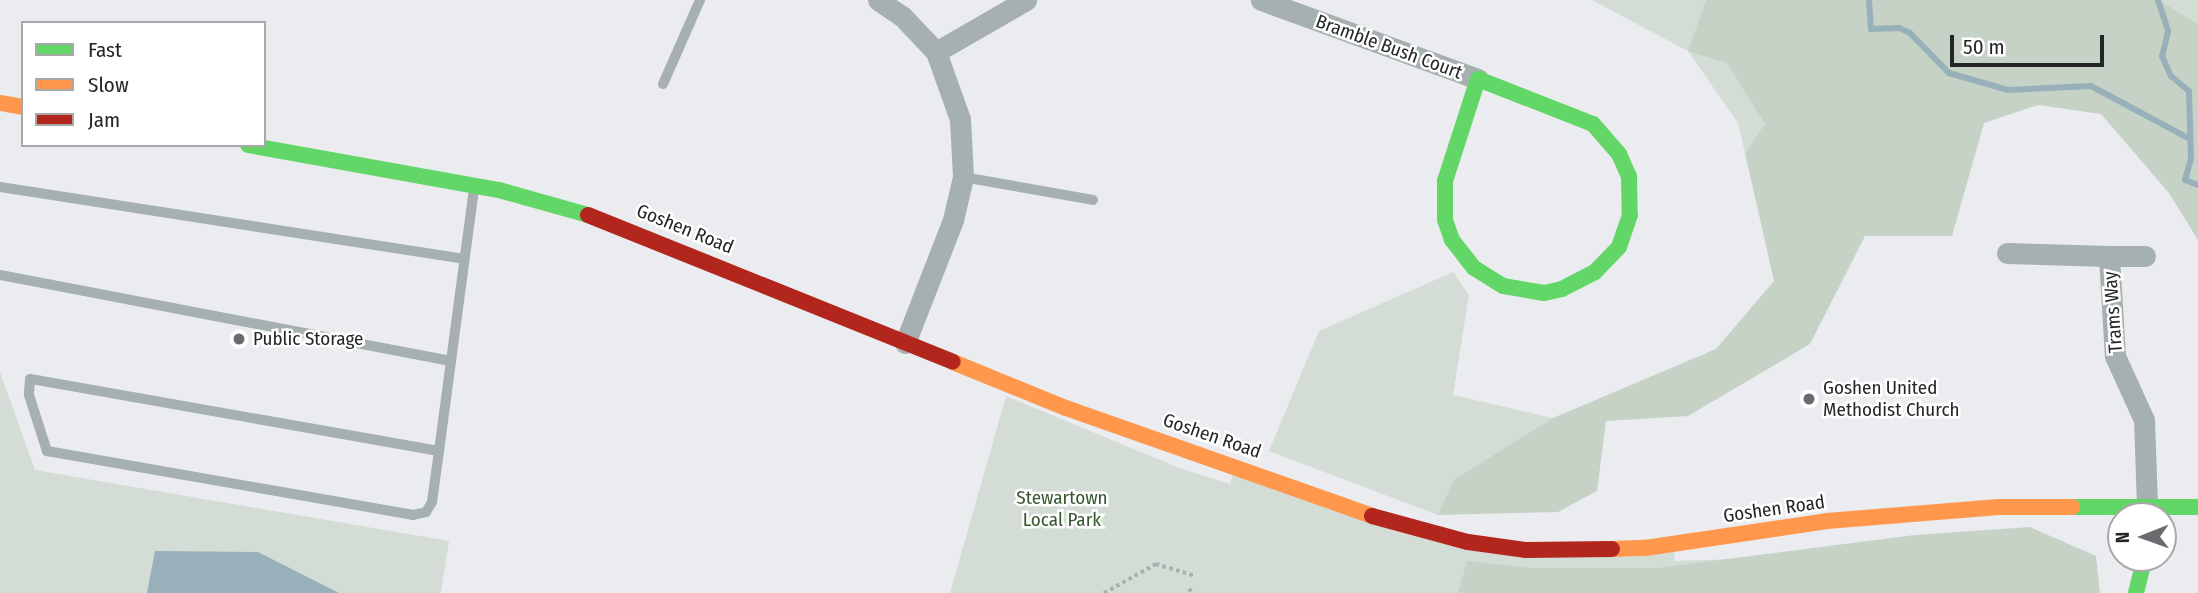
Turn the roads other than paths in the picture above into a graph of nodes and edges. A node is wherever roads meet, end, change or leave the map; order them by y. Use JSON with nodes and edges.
{"nodes":[{"id":1,"x":700,"y":0,"type":"edge"},
{"id":2,"x":878,"y":0,"type":"edge"},
{"id":3,"x":1026,"y":0,"type":"edge"},
{"id":4,"x":1261,"y":0,"type":"edge"},
{"id":5,"x":936,"y":52,"type":"junction"},
{"id":6,"x":1478,"y":79,"type":"junction"},
{"id":7,"x":663,"y":83,"type":"dead end"},
{"id":8,"x":0,"y":103,"type":"edge"},
{"id":9,"x":21,"y":107,"type":"edge"},
{"id":10,"x":259,"y":147,"type":"edge"},
{"id":11,"x":963,"y":177,"type":"junction"},
{"id":12,"x":474,"y":185,"type":"junction"},
{"id":13,"x":0,"y":187,"type":"edge"},
{"id":14,"x":1093,"y":200,"type":"dead end"},
{"id":15,"x":2007,"y":253,"type":"dead end"},
{"id":16,"x":2109,"y":256,"type":"junction"},
{"id":17,"x":2145,"y":256,"type":"dead end"},
{"id":18,"x":464,"y":260,"type":"junction"},
{"id":19,"x":0,"y":275,"type":"edge"},
{"id":20,"x":905,"y":343,"type":"junction"},
{"id":21,"x":451,"y":361,"type":"junction"},
{"id":22,"x":439,"y":451,"type":"junction"},
{"id":23,"x":2147,"y":502,"type":"edge"},
{"id":24,"x":2198,"y":507,"type":"edge"},
{"id":25,"x":2177,"y":509,"type":"edge"},
{"id":26,"x":2107,"y":510,"type":"edge"},
{"id":27,"x":2141,"y":572,"type":"edge"},
{"id":28,"x":2136,"y":593,"type":"edge"}],
"edges":[{"from":1,"to":7,"type":"lane"},
{"from":2,"to":5,"type":"street"},
{"from":3,"to":5,"type":"street"},
{"from":4,"to":6,"type":"street","name":"Bramble Bush Court"},
{"from":5,"to":11,"type":"street"},
{"from":6,"to":6,"type":"street","name":"Bramble Bush Court"},
{"from":8,"to":9,"type":"street"},
{"from":10,"to":12,"type":"street","name":"Goshen Road"},
{"from":11,"to":14,"type":"lane"},
{"from":11,"to":20,"type":"street"},
{"from":12,"to":18,"type":"lane"},
{"from":12,"to":20,"type":"street","name":"Goshen Road"},
{"from":13,"to":18,"type":"lane"},
{"from":15,"to":16,"type":"street","name":"Trams Way"},
{"from":16,"to":17,"type":"street"},
{"from":16,"to":23,"type":"street","name":"Trams Way"},
{"from":18,"to":21,"type":"lane"},
{"from":19,"to":21,"type":"lane"},
{"from":20,"to":26,"type":"street","name":"Goshen Road"},
{"from":21,"to":22,"type":"lane"},
{"from":22,"to":22,"type":"lane"},
{"from":24,"to":25,"type":"street","name":"Goshen Road"},
{"from":27,"to":28,"type":"street"}]}
